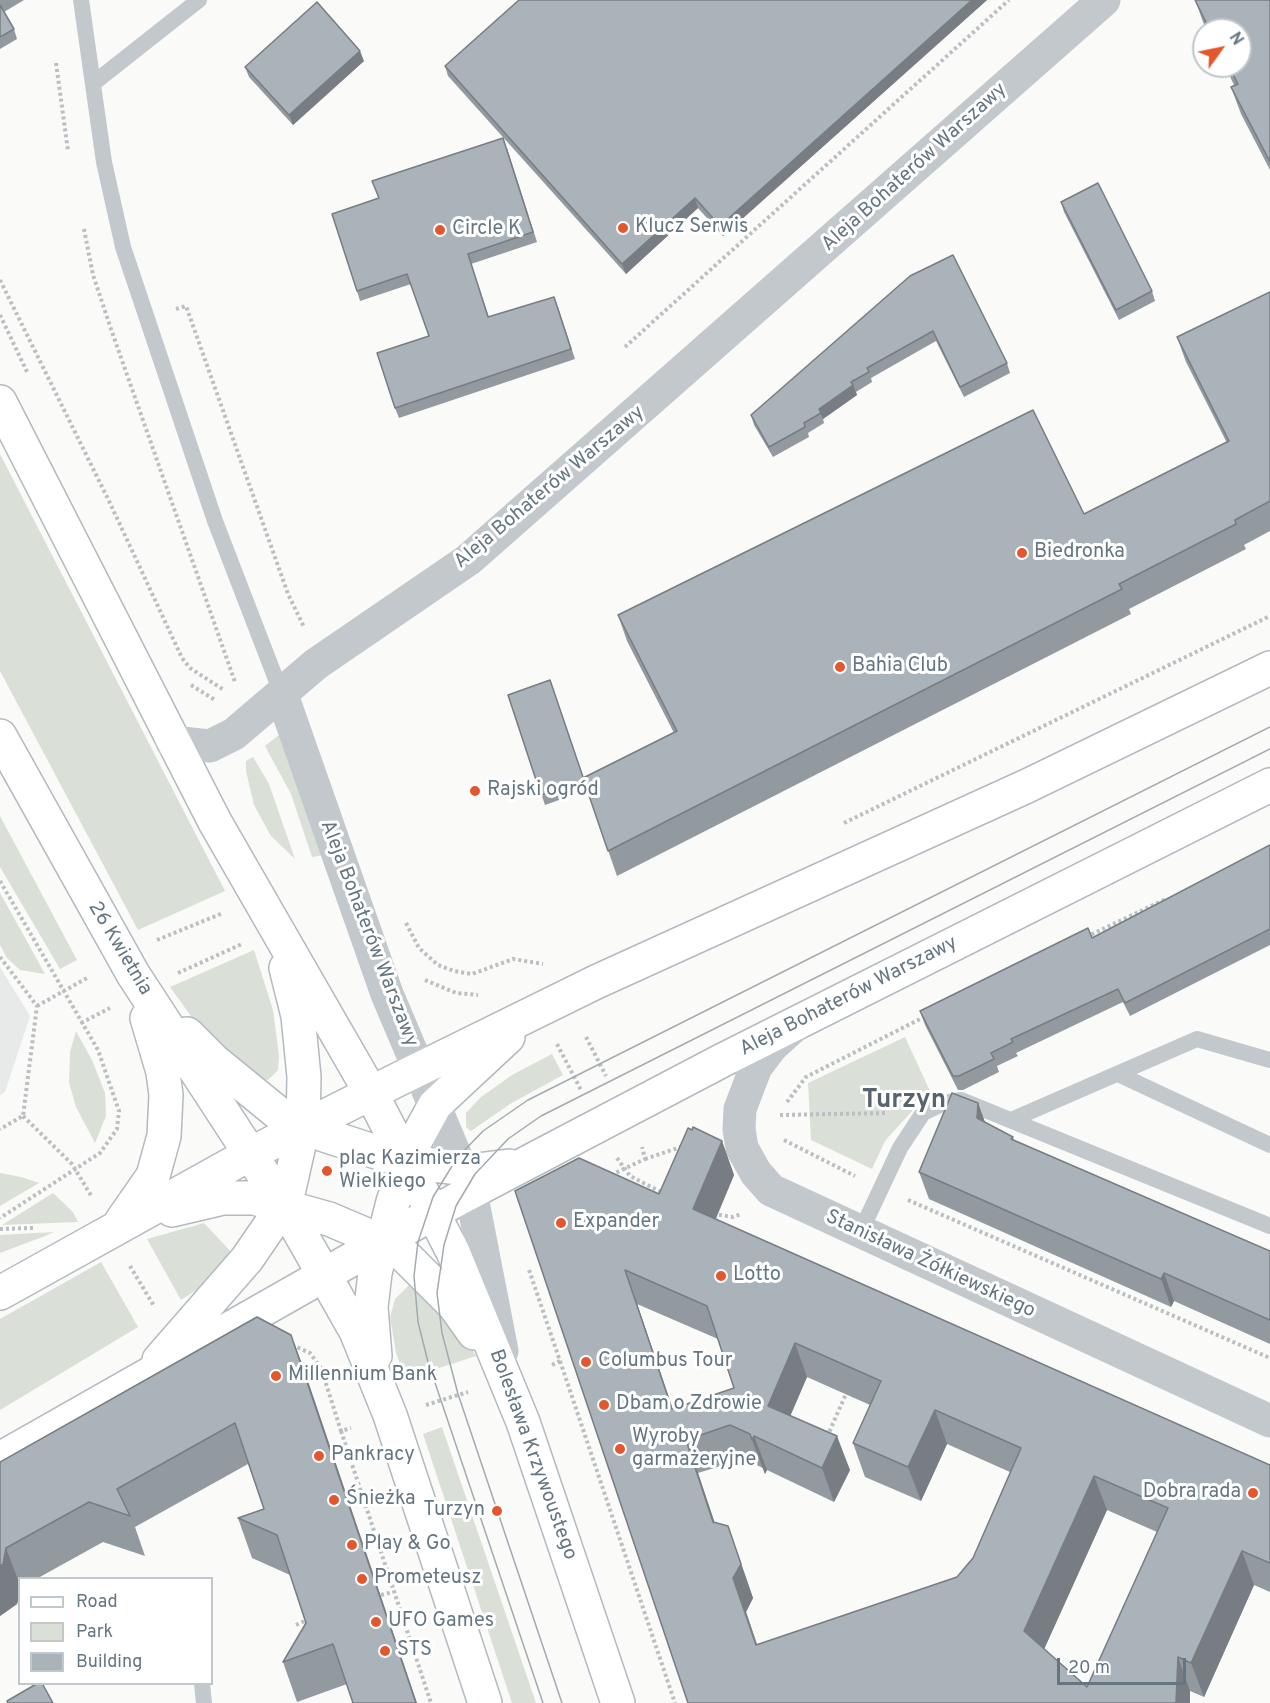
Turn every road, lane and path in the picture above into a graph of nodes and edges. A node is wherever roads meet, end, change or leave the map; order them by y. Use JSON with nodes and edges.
{"nodes":[{"id":1,"x":81,"y":0,"type":"edge"},
{"id":2,"x":199,"y":0,"type":"edge"},
{"id":3,"x":1009,"y":0,"type":"edge"},
{"id":4,"x":1104,"y":0,"type":"edge"},
{"id":5,"x":94,"y":82,"type":"junction"},
{"id":6,"x":0,"y":280,"type":"edge"},
{"id":7,"x":148,"y":319,"type":"junction"},
{"id":8,"x":112,"y":332,"type":"dead end"},
{"id":9,"x":625,"y":347,"type":"dead end"},
{"id":10,"x":0,"y":402,"type":"edge"},
{"id":11,"x":1270,"y":616,"type":"edge"},
{"id":12,"x":316,"y":664,"type":"junction"},
{"id":13,"x":1270,"y":668,"type":"edge"},
{"id":14,"x":213,"y":683,"type":"junction"},
{"id":15,"x":210,"y":689,"type":"dead end"},
{"id":16,"x":232,"y":693,"type":"dead end"},
{"id":17,"x":282,"y":694,"type":"junction"},
{"id":18,"x":0,"y":736,"type":"edge"},
{"id":19,"x":172,"y":742,"type":"junction"},
{"id":20,"x":1270,"y":785,"type":"edge"},
{"id":21,"x":834,"y":827,"type":"dead end"},
{"id":22,"x":0,"y":881,"type":"edge"},
{"id":23,"x":1174,"y":896,"type":"edge"},
{"id":24,"x":225,"y":912,"type":"dead end"},
{"id":25,"x":401,"y":913,"type":"dead end"},
{"id":26,"x":275,"y":930,"type":"junction"},
{"id":27,"x":156,"y":941,"type":"dead end"},
{"id":28,"x":1077,"y":941,"type":"edge"},
{"id":29,"x":0,"y":957,"type":"edge"},
{"id":30,"x":551,"y":966,"type":"dead end"},
{"id":31,"x":87,"y":978,"type":"dead end"},
{"id":32,"x":143,"y":990,"type":"junction"},
{"id":33,"x":63,"y":991,"type":"junction"},
{"id":34,"x":553,"y":1003,"type":"junction"},
{"id":35,"x":37,"y":1006,"type":"junction"},
{"id":36,"x":931,"y":1014,"type":"edge"},
{"id":37,"x":798,"y":1023,"type":"junction"},
{"id":38,"x":586,"y":1036,"type":"dead end"},
{"id":39,"x":560,"y":1049,"type":"dead end"},
{"id":40,"x":1270,"y":1060,"type":"edge"},
{"id":41,"x":419,"y":1069,"type":"junction"},
{"id":42,"x":1118,"y":1074,"type":"junction"},
{"id":43,"x":608,"y":1081,"type":"dead end"},
{"id":44,"x":371,"y":1093,"type":"junction"},
{"id":45,"x":583,"y":1094,"type":"dead end"},
{"id":46,"x":435,"y":1105,"type":"junction"},
{"id":47,"x":923,"y":1113,"type":"junction"},
{"id":48,"x":778,"y":1115,"type":"junction"},
{"id":49,"x":23,"y":1116,"type":"junction"},
{"id":50,"x":1011,"y":1120,"type":"junction"},
{"id":51,"x":780,"y":1124,"type":"dead end"},
{"id":52,"x":303,"y":1127,"type":"junction"},
{"id":53,"x":0,"y":1129,"type":"edge"},
{"id":54,"x":782,"y":1132,"type":"dead end"},
{"id":55,"x":1270,"y":1145,"type":"edge"},
{"id":56,"x":685,"y":1146,"type":"edge"},
{"id":57,"x":642,"y":1147,"type":"dead end"},
{"id":58,"x":250,"y":1154,"type":"junction"},
{"id":59,"x":617,"y":1159,"type":"dead end"},
{"id":60,"x":645,"y":1159,"type":"junction"},
{"id":61,"x":407,"y":1162,"type":"junction"},
{"id":62,"x":624,"y":1169,"type":"junction"},
{"id":63,"x":75,"y":1170,"type":"junction"},
{"id":64,"x":602,"y":1179,"type":"edge"},
{"id":65,"x":467,"y":1181,"type":"junction"},
{"id":66,"x":880,"y":1188,"type":"junction"},
{"id":67,"x":676,"y":1199,"type":"edge"},
{"id":68,"x":790,"y":1200,"type":"junction"},
{"id":69,"x":284,"y":1205,"type":"junction"},
{"id":70,"x":433,"y":1212,"type":"junction"},
{"id":71,"x":709,"y":1213,"type":"edge"},
{"id":72,"x":0,"y":1218,"type":"edge"},
{"id":73,"x":104,"y":1220,"type":"junction"},
{"id":74,"x":1270,"y":1226,"type":"edge"},
{"id":75,"x":860,"y":1233,"type":"junction"},
{"id":76,"x":381,"y":1242,"type":"junction"},
{"id":77,"x":128,"y":1262,"type":"dead end"},
{"id":78,"x":527,"y":1266,"type":"edge"},
{"id":79,"x":326,"y":1276,"type":"junction"},
{"id":80,"x":0,"y":1293,"type":"edge"},
{"id":81,"x":158,"y":1314,"type":"dead end"},
{"id":82,"x":287,"y":1344,"type":"edge"},
{"id":83,"x":1270,"y":1358,"type":"edge"},
{"id":84,"x":560,"y":1361,"type":"junction"},
{"id":85,"x":552,"y":1365,"type":"dead end"},
{"id":86,"x":147,"y":1375,"type":"junction"},
{"id":87,"x":507,"y":1379,"type":"junction"},
{"id":88,"x":476,"y":1389,"type":"dead end"},
{"id":89,"x":846,"y":1394,"type":"edge"},
{"id":90,"x":423,"y":1406,"type":"dead end"},
{"id":91,"x":390,"y":1415,"type":"junction"},
{"id":92,"x":1270,"y":1421,"type":"edge"},
{"id":93,"x":351,"y":1428,"type":"dead end"},
{"id":94,"x":341,"y":1431,"type":"junction"},
{"id":95,"x":826,"y":1439,"type":"edge"},
{"id":96,"x":0,"y":1459,"type":"edge"},
{"id":97,"x":393,"y":1592,"type":"junction"},
{"id":98,"x":381,"y":1595,"type":"edge"},
{"id":99,"x":307,"y":1620,"type":"edge"},
{"id":100,"x":296,"y":1625,"type":"edge"},
{"id":101,"x":202,"y":1685,"type":"edge"},
{"id":102,"x":204,"y":1703,"type":"edge"},
{"id":103,"x":431,"y":1703,"type":"edge"},
{"id":104,"x":485,"y":1703,"type":"edge"},
{"id":105,"x":618,"y":1703,"type":"edge"},
{"id":106,"x":675,"y":1703,"type":"edge"}],
"edges":[{"from":1,"to":5,"type":"lane"},
{"from":2,"to":5,"type":"lane"},
{"from":3,"to":9,"type":"path"},
{"from":4,"to":12,"type":"street","name":"Aleja Bohaterów Warszawy"},
{"from":5,"to":7,"type":"lane"},
{"from":6,"to":14,"type":"path"},
{"from":7,"to":8,"type":"path"},
{"from":7,"to":12,"type":"path"},
{"from":7,"to":17,"type":"lane"},
{"from":10,"to":19,"type":"street"},
{"from":11,"to":21,"type":"path"},
{"from":12,"to":17,"type":"street","name":"Aleja Bohaterów Warszawy"},
{"from":13,"to":34,"type":"street","name":"Aleja Bohaterów Warszawy"},
{"from":14,"to":15,"type":"path"},
{"from":14,"to":16,"type":"path"},
{"from":17,"to":19,"type":"street"},
{"from":17,"to":41,"type":"street","name":"Aleja Bohaterów Warszawy"},
{"from":18,"to":32,"type":"street","name":"26 Kwietnia"},
{"from":19,"to":26,"type":"street"},
{"from":20,"to":37,"type":"street","name":"Aleja Bohaterów Warszawy"},
{"from":22,"to":33,"type":"path"},
{"from":23,"to":28,"type":"path"},
{"from":24,"to":27,"type":"path"},
{"from":25,"to":30,"type":"path"},
{"from":26,"to":44,"type":"street"},
{"from":26,"to":52,"type":"street"},
{"from":29,"to":35,"type":"path"},
{"from":31,"to":33,"type":"path"},
{"from":32,"to":52,"type":"street"},
{"from":32,"to":58,"type":"street","name":"26 Kwietnia"},
{"from":32,"to":73,"type":"street"},
{"from":33,"to":35,"type":"path"},
{"from":33,"to":63,"type":"path"},
{"from":34,"to":41,"type":"street","name":"Aleja Bohaterów Warszawy"},
{"from":34,"to":46,"type":"street"},
{"from":35,"to":49,"type":"path"},
{"from":36,"to":48,"type":"path"},
{"from":37,"to":65,"type":"street","name":"Aleja Bohaterów Warszawy"},
{"from":37,"to":68,"type":"street","name":"Stanisława Żółkiewskiego"},
{"from":38,"to":43,"type":"path"},
{"from":39,"to":45,"type":"path"},
{"from":40,"to":42,"type":"lane"},
{"from":41,"to":44,"type":"street","name":"Aleja Bohaterów Warszawy"},
{"from":41,"to":46,"type":"street","name":"Aleja Bohaterów Warszawy"},
{"from":42,"to":50,"type":"lane"},
{"from":42,"to":55,"type":"lane"},
{"from":44,"to":52,"type":"street","name":"Aleja Bohaterów Warszawy"},
{"from":44,"to":61,"type":"street"},
{"from":46,"to":61,"type":"street"},
{"from":46,"to":65,"type":"street"},
{"from":47,"to":48,"type":"path"},
{"from":47,"to":50,"type":"lane"},
{"from":47,"to":66,"type":"lane"},
{"from":48,"to":51,"type":"path"},
{"from":49,"to":53,"type":"path"},
{"from":49,"to":63,"type":"path"},
{"from":50,"to":74,"type":"lane"},
{"from":52,"to":58,"type":"street","name":"Aleja Bohaterów Warszawy"},
{"from":52,"to":61,"type":"street"},
{"from":52,"to":69,"type":"street"},
{"from":54,"to":66,"type":"path"},
{"from":56,"to":60,"type":"path"},
{"from":57,"to":60,"type":"path"},
{"from":58,"to":69,"type":"street"},
{"from":58,"to":73,"type":"street","name":"Aleja Bohaterów Warszawy"},
{"from":59,"to":62,"type":"path"},
{"from":60,"to":62,"type":"path"},
{"from":61,"to":65,"type":"street"},
{"from":61,"to":70,"type":"street"},
{"from":61,"to":76,"type":"street"},
{"from":62,"to":64,"type":"path"},
{"from":62,"to":67,"type":"path"},
{"from":63,"to":72,"type":"path"},
{"from":63,"to":73,"type":"path"},
{"from":65,"to":70,"type":"street"},
{"from":65,"to":87,"type":"street"},
{"from":66,"to":75,"type":"lane"},
{"from":66,"to":83,"type":"path"},
{"from":68,"to":71,"type":"path"},
{"from":68,"to":75,"type":"street","name":"Stanisława Żółkiewskiego"},
{"from":69,"to":73,"type":"street"},
{"from":69,"to":76,"type":"street"},
{"from":69,"to":79,"type":"street"},
{"from":69,"to":86,"type":"street"},
{"from":70,"to":76,"type":"street"},
{"from":70,"to":87,"type":"street","name":"Bolesława Krzywoustego"},
{"from":73,"to":80,"type":"street","name":"Aleja Bohaterów Warszawy"},
{"from":75,"to":92,"type":"street","name":"Stanisława Żółkiewskiego"},
{"from":76,"to":79,"type":"street"},
{"from":76,"to":87,"type":"street"},
{"from":76,"to":91,"type":"street"},
{"from":77,"to":81,"type":"path"},
{"from":78,"to":84,"type":"path"},
{"from":79,"to":86,"type":"street"},
{"from":79,"to":91,"type":"street"},
{"from":82,"to":94,"type":"path"},
{"from":84,"to":85,"type":"path"},
{"from":84,"to":106,"type":"path"},
{"from":86,"to":96,"type":"street"},
{"from":87,"to":105,"type":"street","name":"Bolesława Krzywoustego"},
{"from":88,"to":90,"type":"path"},
{"from":89,"to":95,"type":"path"},
{"from":91,"to":104,"type":"street"},
{"from":93,"to":94,"type":"path"},
{"from":94,"to":97,"type":"path"},
{"from":97,"to":98,"type":"path"},
{"from":97,"to":103,"type":"path"},
{"from":99,"to":100,"type":"path"},
{"from":101,"to":102,"type":"lane"}]}
